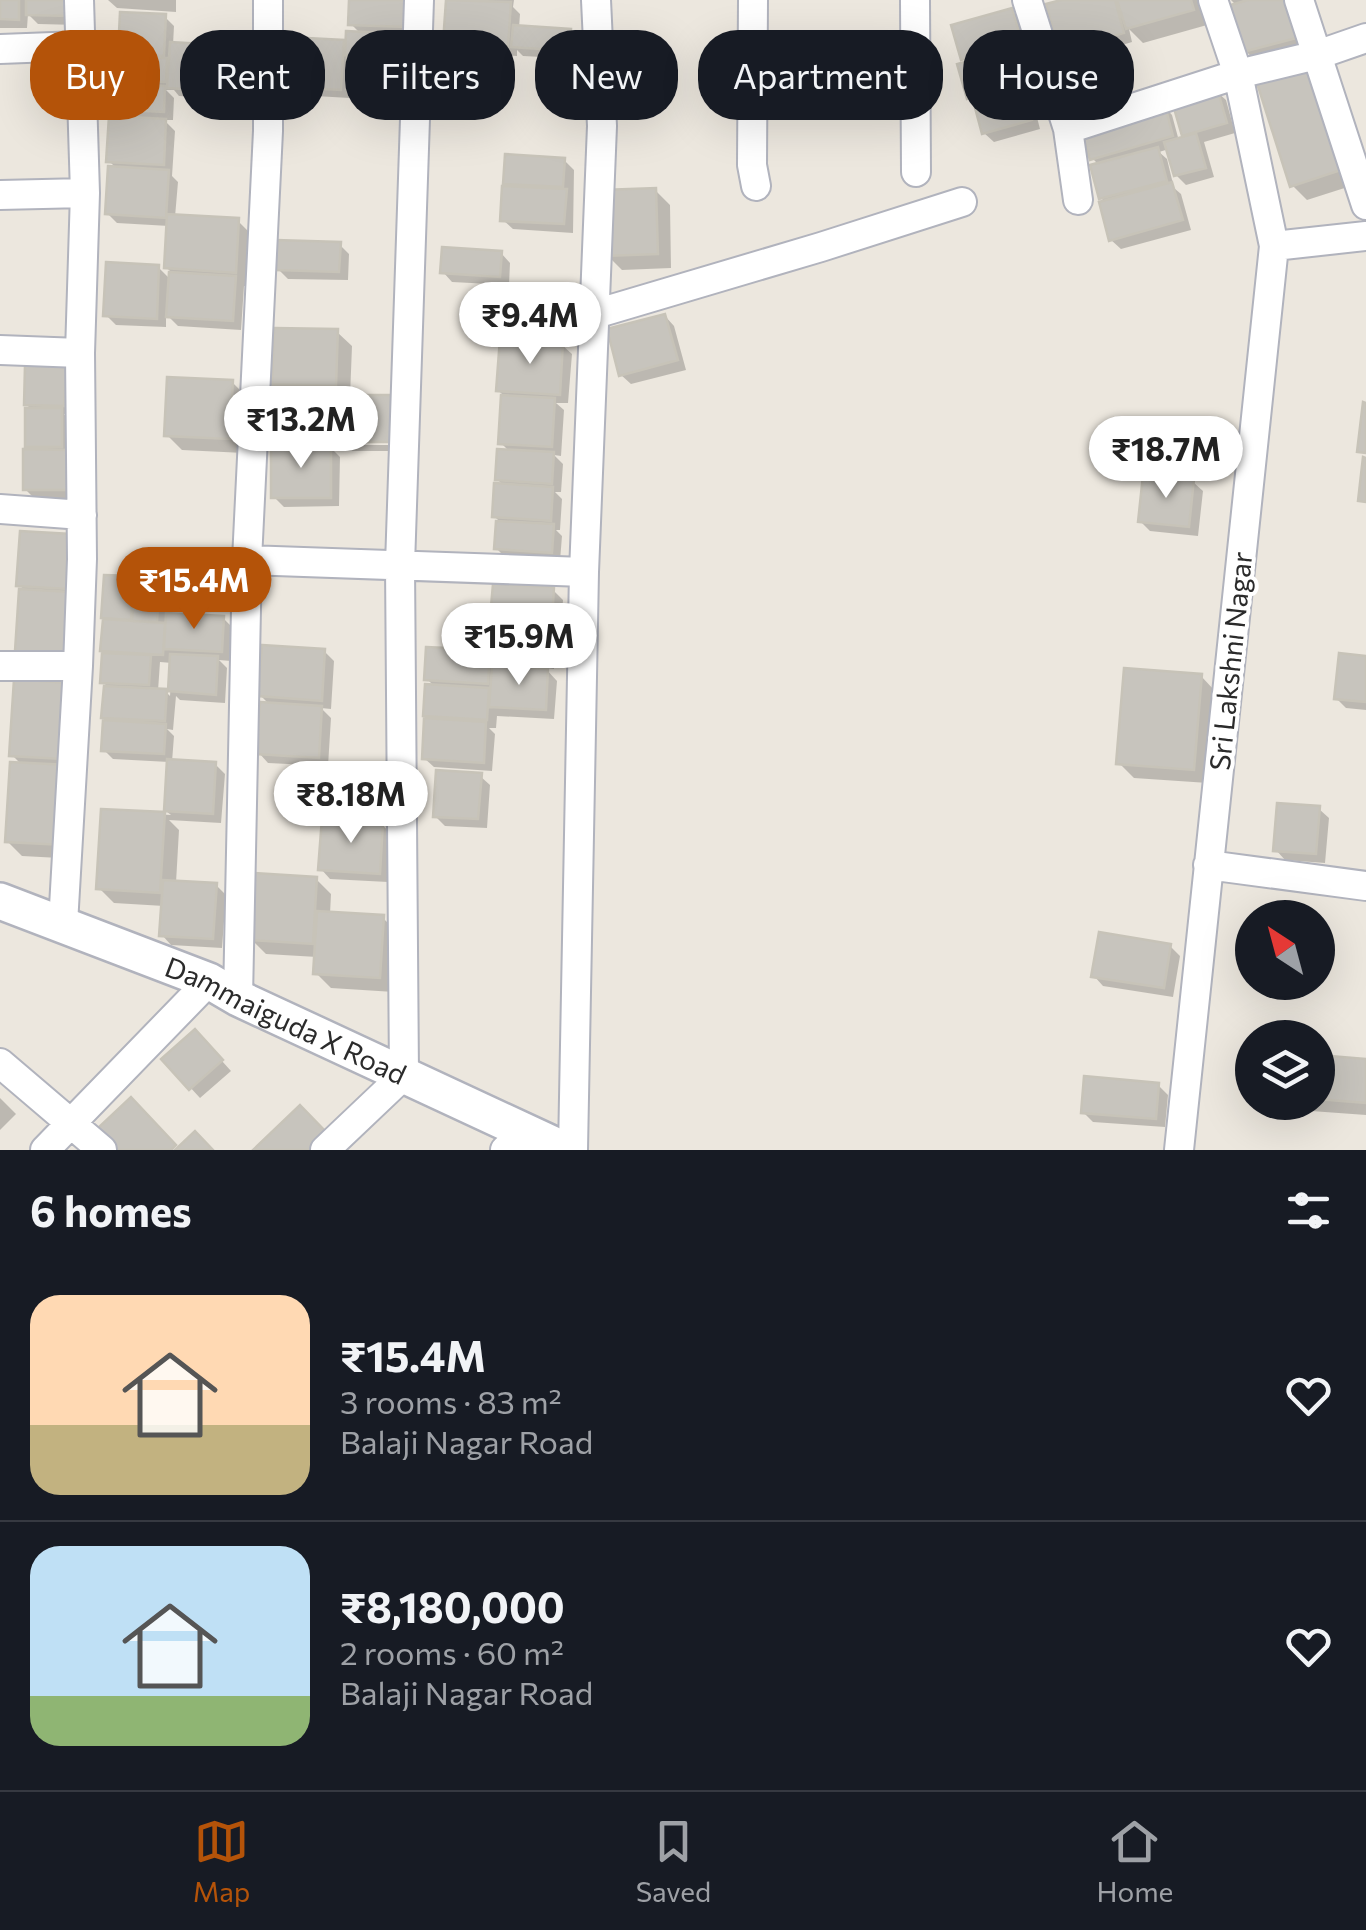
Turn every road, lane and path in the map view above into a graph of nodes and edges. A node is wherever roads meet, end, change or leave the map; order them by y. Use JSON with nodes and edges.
{"nodes":[{"id":1,"x":79,"y":0,"type":"edge"},
{"id":2,"x":268,"y":0,"type":"edge"},
{"id":3,"x":419,"y":0,"type":"edge"},
{"id":4,"x":596,"y":0,"type":"edge"},
{"id":5,"x":753,"y":0,"type":"edge"},
{"id":6,"x":915,"y":0,"type":"edge"},
{"id":7,"x":1027,"y":0,"type":"edge"},
{"id":8,"x":1213,"y":0,"type":"edge"},
{"id":9,"x":1299,"y":0,"type":"edge"},
{"id":10,"x":79,"y":30,"type":"edge"},
{"id":11,"x":1366,"y":38,"type":"edge"},
{"id":12,"x":30,"y":48,"type":"edge"},
{"id":13,"x":0,"y":49,"type":"edge"},
{"id":14,"x":1317,"y":55,"type":"junction"},
{"id":15,"x":1238,"y":74,"type":"junction"},
{"id":16,"x":82,"y":120,"type":"edge"},
{"id":17,"x":1068,"y":129,"type":"junction"},
{"id":18,"x":916,"y":172,"type":"dead end"},
{"id":19,"x":756,"y":186,"type":"dead end"},
{"id":20,"x":85,"y":193,"type":"junction"},
{"id":21,"x":0,"y":195,"type":"edge"},
{"id":22,"x":1078,"y":200,"type":"dead end"},
{"id":23,"x":962,"y":202,"type":"dead end"},
{"id":24,"x":1366,"y":205,"type":"edge"},
{"id":25,"x":1366,"y":236,"type":"edge"},
{"id":26,"x":1274,"y":246,"type":"junction"},
{"id":27,"x":594,"y":314,"type":"junction"},
{"id":28,"x":0,"y":350,"type":"edge"},
{"id":29,"x":80,"y":353,"type":"junction"},
{"id":30,"x":0,"y":510,"type":"edge"},
{"id":31,"x":82,"y":515,"type":"junction"},
{"id":32,"x":247,"y":560,"type":"junction"},
{"id":33,"x":400,"y":565,"type":"junction"},
{"id":34,"x":584,"y":572,"type":"junction"},
{"id":35,"x":0,"y":666,"type":"edge"},
{"id":36,"x":78,"y":666,"type":"junction"},
{"id":37,"x":1208,"y":865,"type":"junction"},
{"id":38,"x":1366,"y":886,"type":"edge"},
{"id":39,"x":0,"y":901,"type":"edge"},
{"id":40,"x":63,"y":924,"type":"junction"},
{"id":41,"x":224,"y":990,"type":"junction"},
{"id":42,"x":0,"y":1063,"type":"edge"},
{"id":43,"x":404,"y":1075,"type":"junction"},
{"id":44,"x":71,"y":1124,"type":"junction"},
{"id":45,"x":514,"y":1141,"type":"edge"},
{"id":46,"x":46,"y":1150,"type":"edge"},
{"id":47,"x":102,"y":1150,"type":"edge"},
{"id":48,"x":326,"y":1150,"type":"edge"},
{"id":49,"x":565,"y":1150,"type":"edge"},
{"id":50,"x":573,"y":1150,"type":"edge"},
{"id":51,"x":1180,"y":1150,"type":"edge"}],
"edges":[{"from":1,"to":10,"type":"street"},
{"from":2,"to":32,"type":"street"},
{"from":3,"to":33,"type":"street"},
{"from":4,"to":27,"type":"street"},
{"from":5,"to":19,"type":"street"},
{"from":6,"to":18,"type":"street"},
{"from":7,"to":17,"type":"street"},
{"from":8,"to":15,"type":"street","name":"Sri Lakshni Nagar"},
{"from":9,"to":14,"type":"street"},
{"from":11,"to":14,"type":"street"},
{"from":12,"to":13,"type":"street"},
{"from":14,"to":15,"type":"street"},
{"from":14,"to":24,"type":"street"},
{"from":15,"to":17,"type":"street"},
{"from":15,"to":26,"type":"street","name":"Sri Lakshni Nagar"},
{"from":16,"to":20,"type":"street"},
{"from":17,"to":22,"type":"street"},
{"from":20,"to":21,"type":"street"},
{"from":20,"to":29,"type":"street"},
{"from":23,"to":27,"type":"street"},
{"from":25,"to":26,"type":"street"},
{"from":26,"to":37,"type":"street","name":"Sri Lakshni Nagar"},
{"from":27,"to":34,"type":"street"},
{"from":28,"to":29,"type":"street"},
{"from":29,"to":31,"type":"street"},
{"from":30,"to":31,"type":"street"},
{"from":31,"to":36,"type":"street"},
{"from":32,"to":33,"type":"street"},
{"from":32,"to":41,"type":"street"},
{"from":33,"to":34,"type":"street"},
{"from":33,"to":43,"type":"street"},
{"from":34,"to":50,"type":"street"},
{"from":35,"to":36,"type":"street"},
{"from":36,"to":40,"type":"street"},
{"from":37,"to":38,"type":"street"},
{"from":37,"to":51,"type":"street","name":"Sri Lakshni Nagar"},
{"from":39,"to":40,"type":"street","name":"Dammaiguda X Road"},
{"from":40,"to":41,"type":"street","name":"Dammaiguda X Road"},
{"from":41,"to":43,"type":"street","name":"Dammaiguda X Road"},
{"from":41,"to":44,"type":"street"},
{"from":42,"to":44,"type":"street"},
{"from":43,"to":45,"type":"street","name":"Dammaiguda X Road"},
{"from":43,"to":48,"type":"street"},
{"from":44,"to":46,"type":"street"},
{"from":44,"to":47,"type":"street"},
{"from":45,"to":49,"type":"street","name":"Dammaiguda X Road"}]}
